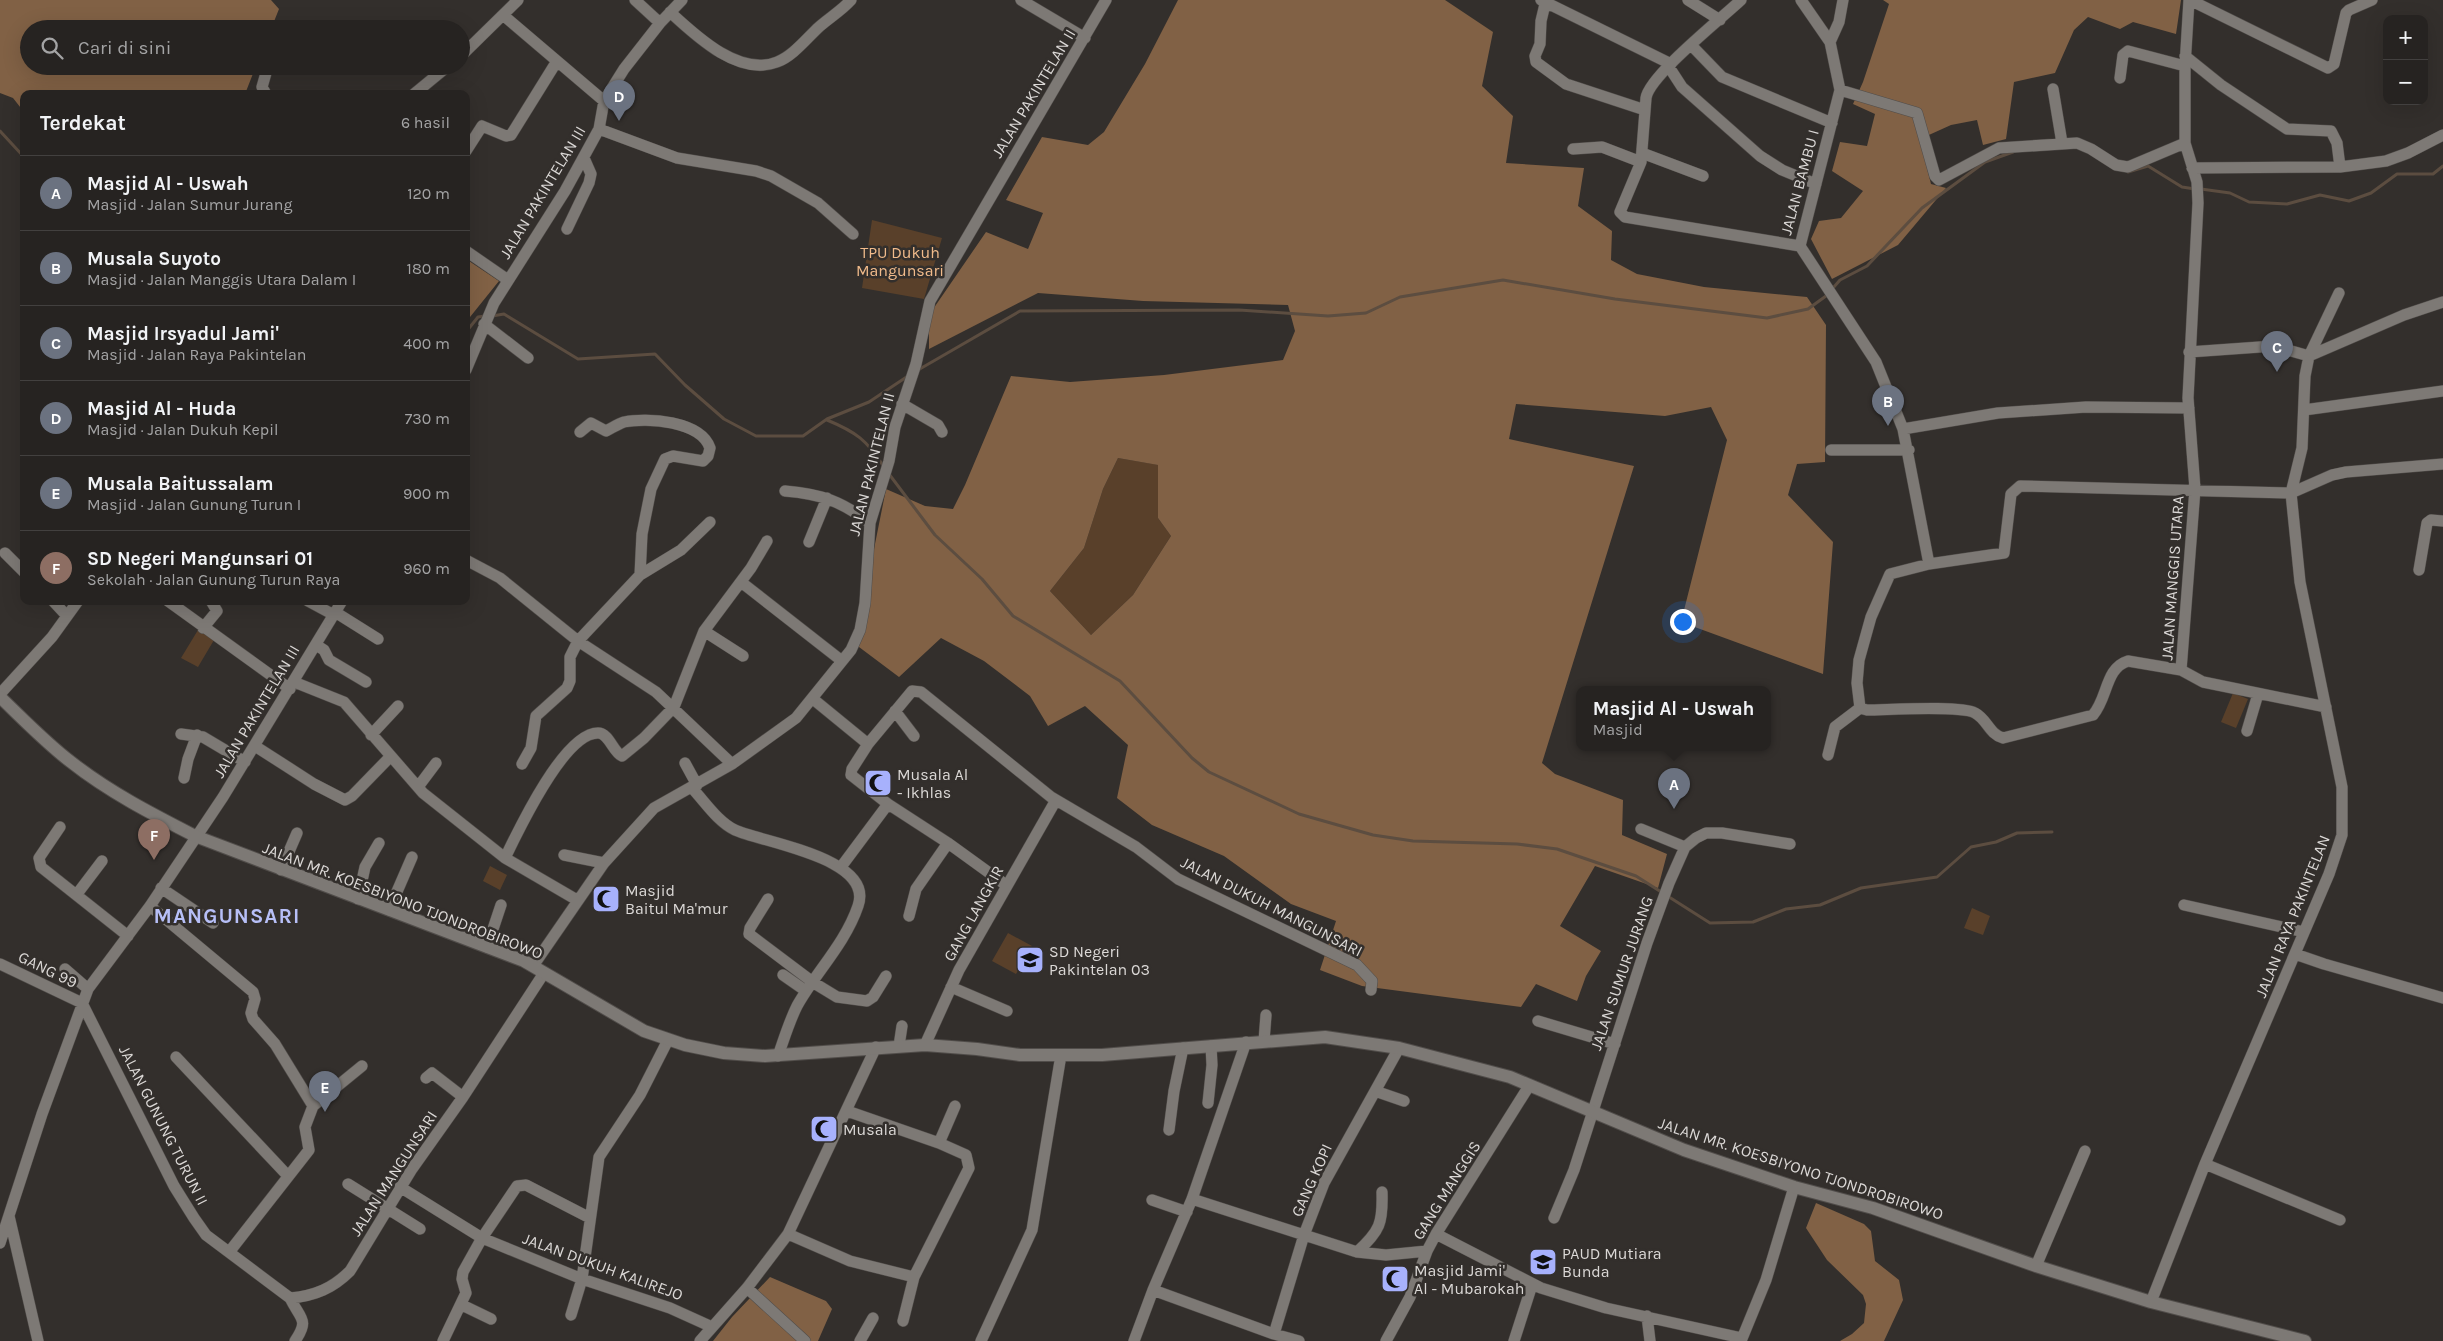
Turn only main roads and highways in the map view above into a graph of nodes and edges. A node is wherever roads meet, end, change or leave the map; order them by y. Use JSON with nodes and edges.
{"nodes":[{"id":1,"x":0,"y":696,"type":"edge"},
{"id":2,"x":2270,"y":1337,"type":"edge"},
{"id":3,"x":2305,"y":1341,"type":"edge"}],
"edges":[{"from":1,"to":2,"type":"main road","name":"JALAN MR. KOESBIYONO TJONDROBIROWO"},
{"from":2,"to":3,"type":"main road","name":"JALAN MR. KOESBIYONO TJONDROBIROWO"}]}
